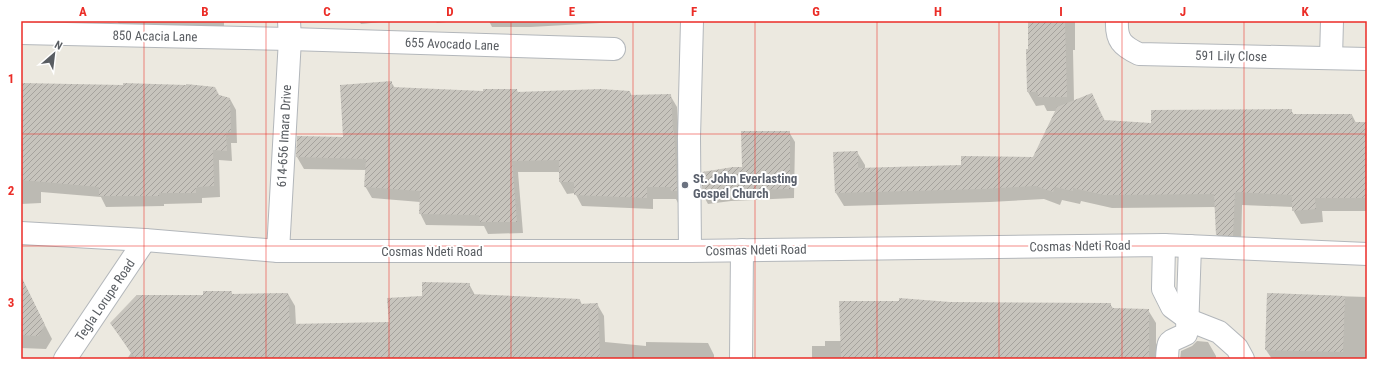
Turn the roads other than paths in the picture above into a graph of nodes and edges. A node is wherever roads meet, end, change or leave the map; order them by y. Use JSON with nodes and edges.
{"nodes":[{"id":1,"x":692,"y":21,"type":"edge"},
{"id":2,"x":1117,"y":21,"type":"edge"},
{"id":3,"x":1332,"y":21,"type":"edge"},
{"id":4,"x":289,"y":30,"type":"edge"},
{"id":5,"x":21,"y":33,"type":"edge"},
{"id":6,"x":614,"y":49,"type":"dead end"},
{"id":7,"x":1331,"y":58,"type":"junction"},
{"id":8,"x":1367,"y":59,"type":"edge"},
{"id":9,"x":21,"y":233,"type":"edge"},
{"id":10,"x":146,"y":240,"type":"junction"},
{"id":11,"x":1164,"y":245,"type":"junction"},
{"id":12,"x":1190,"y":246,"type":"junction"},
{"id":13,"x":742,"y":250,"type":"junction"},
{"id":14,"x":278,"y":251,"type":"junction"},
{"id":15,"x":690,"y":252,"type":"junction"},
{"id":16,"x":1367,"y":254,"type":"edge"},
{"id":17,"x":1188,"y":319,"type":"junction"},
{"id":18,"x":65,"y":359,"type":"edge"},
{"id":19,"x":741,"y":359,"type":"edge"},
{"id":20,"x":1167,"y":359,"type":"edge"},
{"id":21,"x":1243,"y":359,"type":"edge"}],
"edges":[{"from":1,"to":15,"type":"street"},
{"from":2,"to":7,"type":"street","name":"591 Lily Close"},
{"from":3,"to":7,"type":"street"},
{"from":4,"to":5,"type":"street","name":"850 Acacia Lane"},
{"from":4,"to":6,"type":"street","name":"655 Avocado Lane"},
{"from":4,"to":14,"type":"street","name":"614-656 Imara Drive"},
{"from":7,"to":8,"type":"street","name":"591 Lily Close"},
{"from":9,"to":10,"type":"street","name":"Cosmas Ndeti Road"},
{"from":10,"to":14,"type":"street","name":"Cosmas Ndeti Road"},
{"from":10,"to":18,"type":"street","name":"Tegla Lorupe Road"},
{"from":11,"to":12,"type":"street","name":"Cosmas Ndeti Road"},
{"from":11,"to":13,"type":"street","name":"Cosmas Ndeti Road"},
{"from":11,"to":17,"type":"street"},
{"from":12,"to":16,"type":"street","name":"Cosmas Ndeti Road"},
{"from":12,"to":17,"type":"street"},
{"from":13,"to":15,"type":"street","name":"Cosmas Ndeti Road"},
{"from":13,"to":19,"type":"street"},
{"from":14,"to":15,"type":"street","name":"Cosmas Ndeti Road"},
{"from":17,"to":20,"type":"street"},
{"from":17,"to":21,"type":"street"}]}
